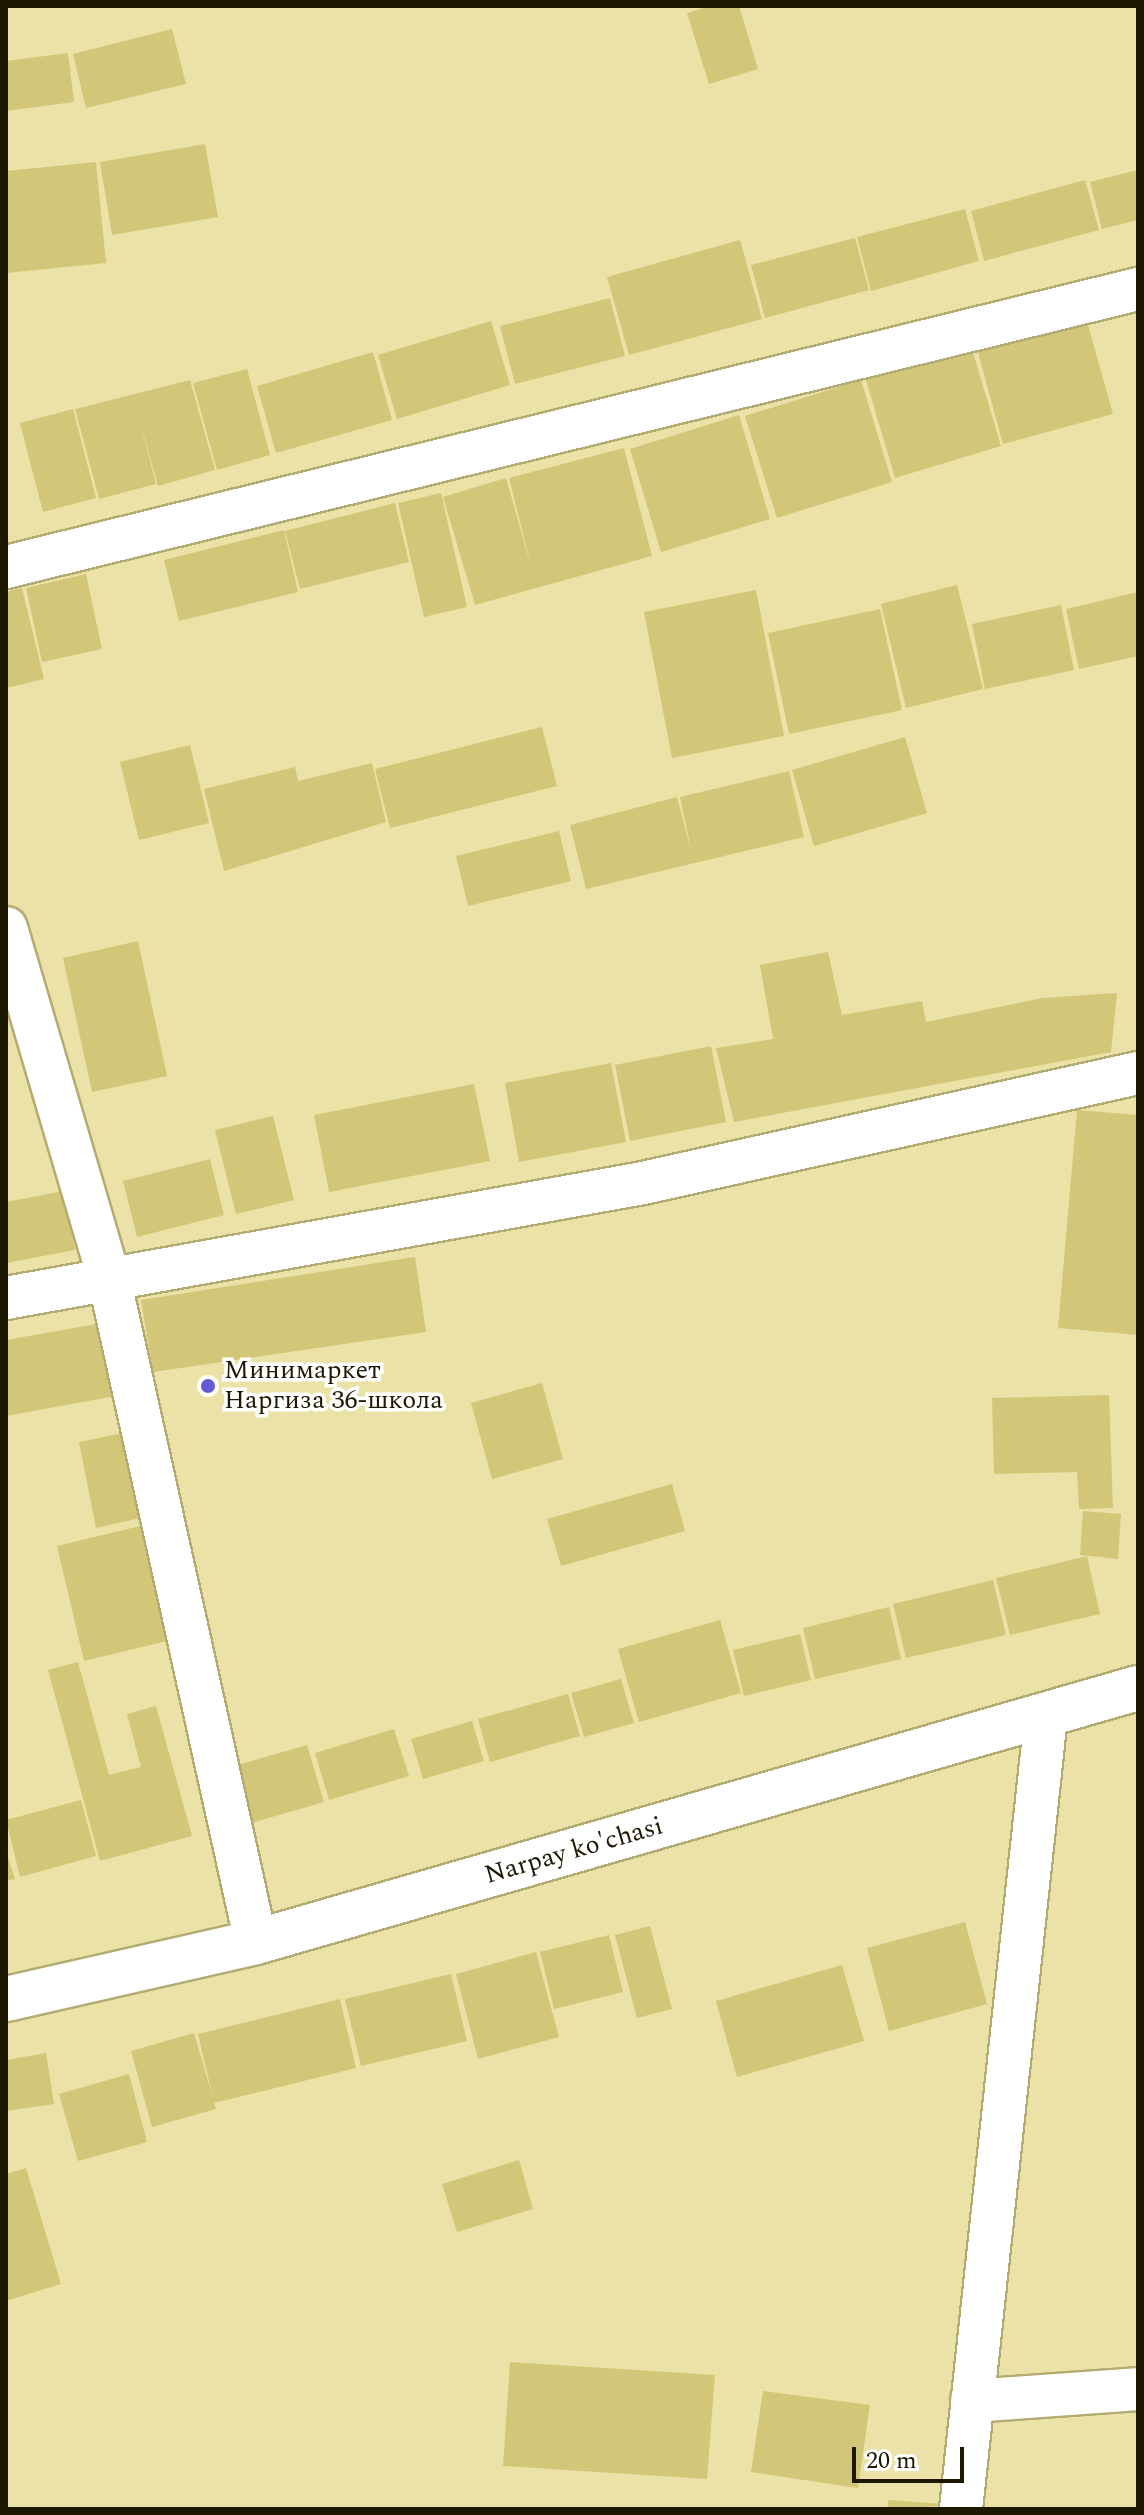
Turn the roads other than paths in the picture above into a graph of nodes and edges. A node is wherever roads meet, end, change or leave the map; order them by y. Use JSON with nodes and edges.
{"nodes":[{"id":1,"x":1138,"y":289,"type":"edge"},
{"id":2,"x":6,"y":567,"type":"edge"},
{"id":3,"x":6,"y":928,"type":"edge"},
{"id":4,"x":1138,"y":1073,"type":"edge"},
{"id":5,"x":109,"y":1278,"type":"junction"},
{"id":6,"x":6,"y":1298,"type":"edge"},
{"id":7,"x":1138,"y":1688,"type":"edge"},
{"id":8,"x":1046,"y":1716,"type":"junction"},
{"id":9,"x":256,"y":1942,"type":"junction"},
{"id":10,"x":6,"y":1999,"type":"edge"},
{"id":11,"x":1138,"y":2389,"type":"edge"},
{"id":12,"x":972,"y":2401,"type":"junction"},
{"id":13,"x":961,"y":2509,"type":"edge"}],
"edges":[{"from":1,"to":2,"type":"street"},
{"from":3,"to":5,"type":"street"},
{"from":4,"to":5,"type":"street"},
{"from":5,"to":6,"type":"street"},
{"from":5,"to":9,"type":"street"},
{"from":7,"to":8,"type":"main road","name":"Narpay ko'chasi"},
{"from":8,"to":9,"type":"main road","name":"Narpay ko'chasi"},
{"from":8,"to":12,"type":"street"},
{"from":9,"to":10,"type":"main road","name":"Narpay ko'chasi"},
{"from":11,"to":12,"type":"street"},
{"from":12,"to":13,"type":"street"}]}
